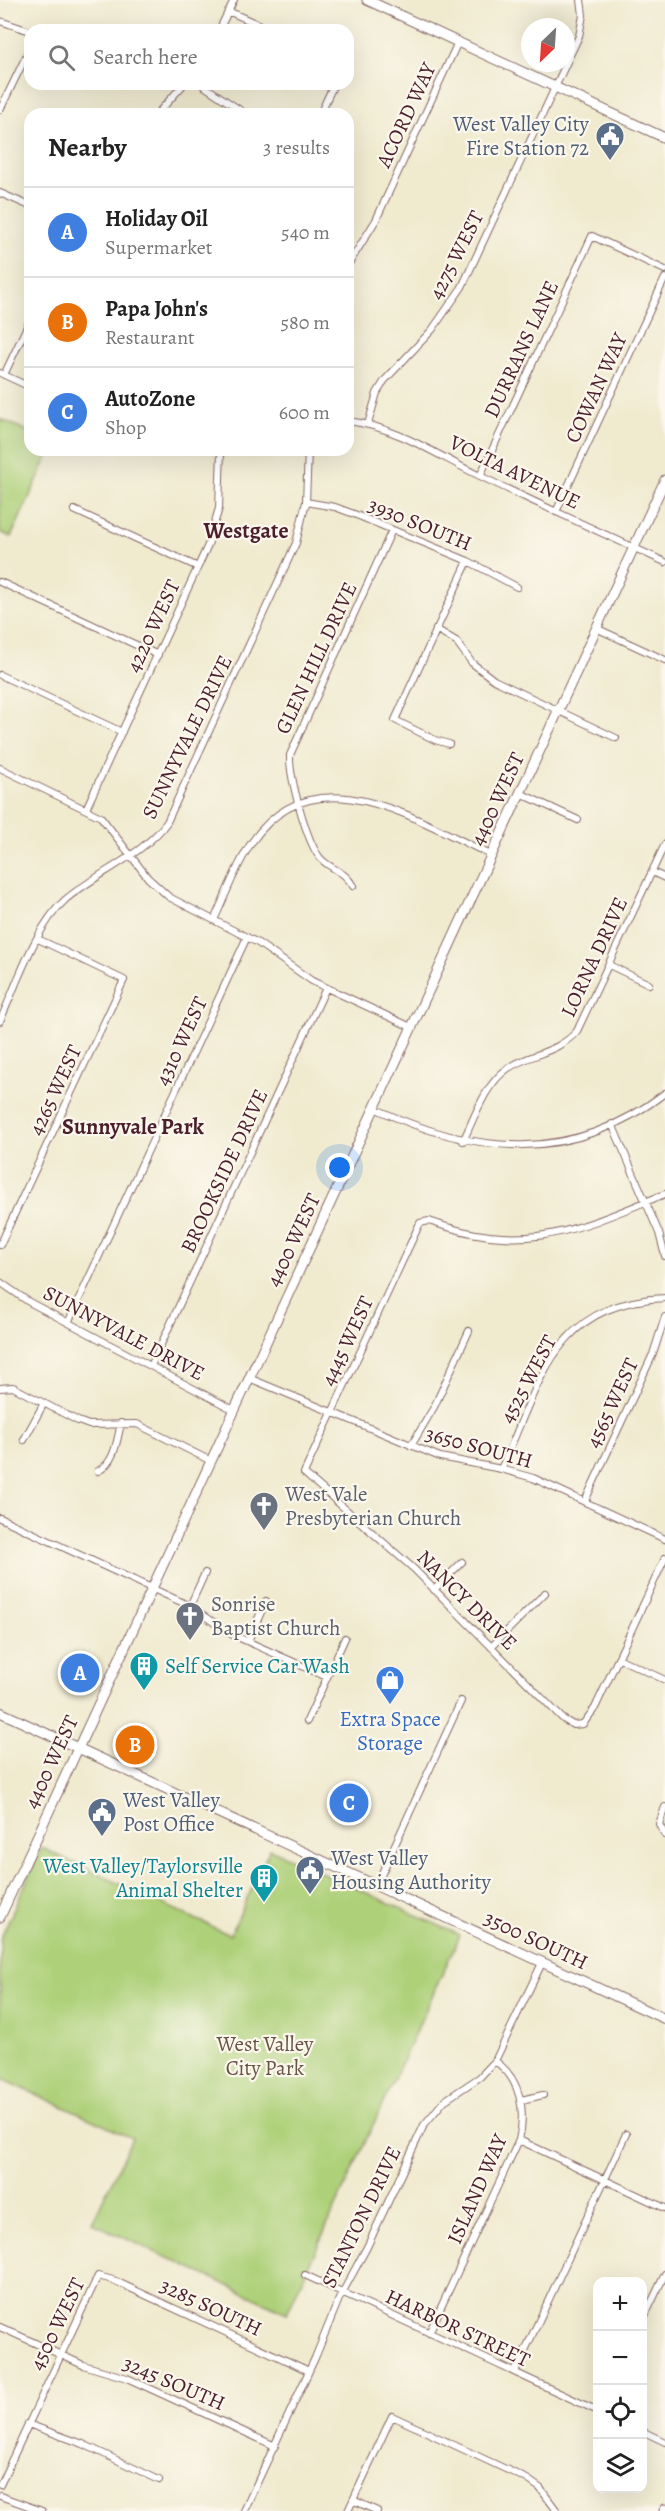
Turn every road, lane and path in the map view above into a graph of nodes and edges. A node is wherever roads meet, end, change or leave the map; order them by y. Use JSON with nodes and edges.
{"nodes":[{"id":1,"x":234,"y":0,"type":"edge"},
{"id":2,"x":367,"y":0,"type":"edge"},
{"id":3,"x":581,"y":0,"type":"edge"},
{"id":4,"x":228,"y":11,"type":"junction"},
{"id":5,"x":0,"y":21,"type":"edge"},
{"id":6,"x":222,"y":24,"type":"edge"},
{"id":7,"x":257,"y":24,"type":"edge"},
{"id":8,"x":24,"y":28,"type":"edge"},
{"id":9,"x":458,"y":42,"type":"junction"},
{"id":10,"x":24,"y":60,"type":"edge"},
{"id":11,"x":555,"y":87,"type":"junction"},
{"id":12,"x":179,"y":90,"type":"edge"},
{"id":13,"x":210,"y":90,"type":"edge"},
{"id":14,"x":331,"y":90,"type":"edge"},
{"id":15,"x":162,"y":108,"type":"edge"},
{"id":16,"x":237,"y":108,"type":"edge"},
{"id":17,"x":323,"y":108,"type":"edge"},
{"id":18,"x":0,"y":110,"type":"edge"},
{"id":19,"x":665,"y":138,"type":"edge"},
{"id":20,"x":0,"y":193,"type":"edge"},
{"id":21,"x":24,"y":203,"type":"edge"},
{"id":22,"x":354,"y":255,"type":"edge"},
{"id":23,"x":665,"y":270,"type":"edge"},
{"id":24,"x":665,"y":278,"type":"edge"},
{"id":25,"x":24,"y":332,"type":"edge"},
{"id":26,"x":2,"y":374,"type":"edge"},
{"id":27,"x":24,"y":384,"type":"edge"},
{"id":28,"x":354,"y":422,"type":"edge"},
{"id":29,"x":368,"y":424,"type":"junction"},
{"id":30,"x":221,"y":456,"type":"edge"},
{"id":31,"x":309,"y":456,"type":"edge"},
{"id":32,"x":480,"y":476,"type":"junction"},
{"id":33,"x":665,"y":480,"type":"edge"},
{"id":34,"x":306,"y":502,"type":"junction"},
{"id":35,"x":74,"y":510,"type":"dead end"},
{"id":36,"x":556,"y":512,"type":"junction"},
{"id":37,"x":392,"y":530,"type":"junction"},
{"id":38,"x":634,"y":548,"type":"junction"},
{"id":39,"x":468,"y":561,"type":"junction"},
{"id":40,"x":665,"y":562,"type":"edge"},
{"id":41,"x":198,"y":567,"type":"junction"},
{"id":42,"x":0,"y":582,"type":"edge"},
{"id":43,"x":517,"y":587,"type":"dead end"},
{"id":44,"x":596,"y":628,"type":"junction"},
{"id":45,"x":436,"y":629,"type":"junction"},
{"id":46,"x":158,"y":655,"type":"junction"},
{"id":47,"x":665,"y":660,"type":"edge"},
{"id":48,"x":0,"y":675,"type":"edge"},
{"id":49,"x":558,"y":710,"type":"junction"},
{"id":50,"x":122,"y":732,"type":"junction"},
{"id":51,"x":616,"y":738,"type":"dead end"},
{"id":52,"x":449,"y":744,"type":"dead end"},
{"id":53,"x":0,"y":768,"type":"edge"},
{"id":54,"x":520,"y":793,"type":"junction"},
{"id":55,"x":299,"y":804,"type":"junction"},
{"id":56,"x":86,"y":809,"type":"junction"},
{"id":57,"x":578,"y":820,"type":"dead end"},
{"id":58,"x":665,"y":844,"type":"edge"},
{"id":59,"x":130,"y":854,"type":"junction"},
{"id":60,"x":491,"y":855,"type":"junction"},
{"id":61,"x":652,"y":872,"type":"junction"},
{"id":62,"x":665,"y":878,"type":"edge"},
{"id":63,"x":353,"y":886,"type":"dead end"},
{"id":64,"x":214,"y":920,"type":"junction"},
{"id":65,"x":248,"y":937,"type":"junction"},
{"id":66,"x":38,"y":939,"type":"junction"},
{"id":67,"x":609,"y":965,"type":"junction"},
{"id":68,"x":649,"y":984,"type":"dead end"},
{"id":69,"x":326,"y":988,"type":"junction"},
{"id":70,"x":0,"y":1021,"type":"edge"},
{"id":71,"x":411,"y":1027,"type":"junction"},
{"id":72,"x":665,"y":1093,"type":"edge"},
{"id":73,"x":374,"y":1108,"type":"junction"},
{"id":74,"x":612,"y":1124,"type":"junction"},
{"id":75,"x":464,"y":1141,"type":"junction"},
{"id":76,"x":665,"y":1194,"type":"edge"},
{"id":77,"x":646,"y":1202,"type":"junction"},
{"id":78,"x":0,"y":1245,"type":"edge"},
{"id":79,"x":665,"y":1256,"type":"edge"},
{"id":80,"x":0,"y":1282,"type":"edge"},
{"id":81,"x":665,"y":1298,"type":"edge"},
{"id":82,"x":665,"y":1317,"type":"edge"},
{"id":83,"x":68,"y":1323,"type":"junction"},
{"id":84,"x":469,"y":1331,"type":"dead end"},
{"id":85,"x":151,"y":1366,"type":"junction"},
{"id":86,"x":249,"y":1378,"type":"junction"},
{"id":87,"x":0,"y":1388,"type":"edge"},
{"id":88,"x":44,"y":1403,"type":"junction"},
{"id":89,"x":234,"y":1410,"type":"junction"},
{"id":90,"x":332,"y":1413,"type":"junction"},
{"id":91,"x":121,"y":1423,"type":"junction"},
{"id":92,"x":24,"y":1440,"type":"dead end"},
{"id":93,"x":411,"y":1446,"type":"junction"},
{"id":94,"x":211,"y":1461,"type":"junction"},
{"id":95,"x":501,"y":1469,"type":"junction"},
{"id":96,"x":98,"y":1471,"type":"dead end"},
{"id":97,"x":304,"y":1473,"type":"joint"},
{"id":98,"x":585,"y":1501,"type":"junction"},
{"id":99,"x":0,"y":1518,"type":"edge"},
{"id":100,"x":665,"y":1539,"type":"edge"},
{"id":101,"x":665,"y":1558,"type":"edge"},
{"id":102,"x":462,"y":1562,"type":"dead end"},
{"id":103,"x":205,"y":1573,"type":"dead end"},
{"id":104,"x":151,"y":1588,"type":"junction"},
{"id":105,"x":434,"y":1590,"type":"junction"},
{"id":106,"x":545,"y":1593,"type":"dead end"},
{"id":107,"x":266,"y":1601,"type":"dead end"},
{"id":108,"x":190,"y":1606,"type":"junction"},
{"id":109,"x":345,"y":1638,"type":"dead end"},
{"id":110,"x":248,"y":1641,"type":"junction"},
{"id":111,"x":491,"y":1647,"type":"junction"},
{"id":112,"x":618,"y":1658,"type":"junction"},
{"id":113,"x":327,"y":1677,"type":"junction"},
{"id":114,"x":665,"y":1680,"type":"edge"},
{"id":115,"x":461,"y":1701,"type":"dead end"},
{"id":116,"x":0,"y":1712,"type":"edge"},
{"id":117,"x":307,"y":1721,"type":"dead end"},
{"id":118,"x":77,"y":1748,"type":"junction"},
{"id":119,"x":665,"y":1807,"type":"edge"},
{"id":120,"x":665,"y":1835,"type":"edge"},
{"id":121,"x":376,"y":1886,"type":"junction"},
{"id":122,"x":0,"y":1917,"type":"edge"},
{"id":123,"x":542,"y":1963,"type":"junction"},
{"id":124,"x":665,"y":2019,"type":"edge"},
{"id":125,"x":495,"y":2061,"type":"junction"},
{"id":126,"x":543,"y":2094,"type":"dead end"},
{"id":127,"x":521,"y":2100,"type":"junction"},
{"id":128,"x":626,"y":2134,"type":"dead end"},
{"id":129,"x":519,"y":2140,"type":"junction"},
{"id":130,"x":604,"y":2180,"type":"junction"},
{"id":131,"x":665,"y":2208,"type":"edge"},
{"id":132,"x":665,"y":2274,"type":"edge"},
{"id":133,"x":305,"y":2275,"type":"dead end"},
{"id":134,"x":98,"y":2276,"type":"joint"},
{"id":135,"x":342,"y":2292,"type":"junction"},
{"id":136,"x":647,"y":2312,"type":"edge"},
{"id":137,"x":0,"y":2327,"type":"edge"},
{"id":138,"x":429,"y":2333,"type":"junction"},
{"id":139,"x":60,"y":2355,"type":"junction"},
{"id":140,"x":309,"y":2371,"type":"junction"},
{"id":141,"x":515,"y":2372,"type":"junction"},
{"id":142,"x":593,"y":2409,"type":"edge"},
{"id":143,"x":28,"y":2424,"type":"junction"},
{"id":144,"x":647,"y":2433,"type":"edge"},
{"id":145,"x":665,"y":2442,"type":"edge"},
{"id":146,"x":275,"y":2446,"type":"junction"},
{"id":147,"x":159,"y":2480,"type":"dead end"},
{"id":148,"x":0,"y":2485,"type":"edge"},
{"id":149,"x":0,"y":2496,"type":"edge"},
{"id":150,"x":353,"y":2500,"type":"junction"},
{"id":151,"x":42,"y":2511,"type":"edge"},
{"id":152,"x":244,"y":2511,"type":"edge"},
{"id":153,"x":348,"y":2511,"type":"edge"},
{"id":154,"x":377,"y":2511,"type":"edge"},
{"id":155,"x":556,"y":2511,"type":"edge"}],
"edges":[{"from":1,"to":4,"type":"street"},
{"from":2,"to":9,"type":"street"},
{"from":3,"to":11,"type":"street","name":"4275 WEST"},
{"from":4,"to":6,"type":"street"},
{"from":4,"to":7,"type":"street"},
{"from":5,"to":8,"type":"street"},
{"from":9,"to":11,"type":"street"},
{"from":9,"to":22,"type":"street","name":"ACORD WAY"},
{"from":10,"to":18,"type":"street"},
{"from":11,"to":19,"type":"street"},
{"from":11,"to":29,"type":"street","name":"4275 WEST"},
{"from":12,"to":15,"type":"street"},
{"from":13,"to":16,"type":"street"},
{"from":14,"to":17,"type":"street"},
{"from":20,"to":21,"type":"street"},
{"from":23,"to":32,"type":"street","name":"DURRANS LANE"},
{"from":24,"to":36,"type":"street","name":"COWAN WAY"},
{"from":25,"to":26,"type":"street"},
{"from":26,"to":27,"type":"street"},
{"from":28,"to":29,"type":"street","name":"VOLTA AVENUE"},
{"from":29,"to":32,"type":"street","name":"VOLTA AVENUE"},
{"from":30,"to":41,"type":"street","name":"4220 WEST"},
{"from":31,"to":34,"type":"street","name":"SUNNYVALE DRIVE"},
{"from":32,"to":36,"type":"street","name":"VOLTA AVENUE"},
{"from":33,"to":38,"type":"street","name":"4400 WEST"},
{"from":34,"to":37,"type":"street","name":"3930 SOUTH"},
{"from":34,"to":59,"type":"street","name":"SUNNYVALE DRIVE"},
{"from":35,"to":41,"type":"street"},
{"from":36,"to":38,"type":"street","name":"VOLTA AVENUE"},
{"from":37,"to":39,"type":"street","name":"3930 SOUTH"},
{"from":37,"to":55,"type":"street","name":"GLEN HILL DRIVE"},
{"from":38,"to":40,"type":"street","name":"VOLTA AVENUE"},
{"from":38,"to":44,"type":"street","name":"4400 WEST"},
{"from":39,"to":43,"type":"street","name":"3930 SOUTH"},
{"from":39,"to":45,"type":"street"},
{"from":41,"to":46,"type":"street","name":"4220 WEST"},
{"from":42,"to":46,"type":"street"},
{"from":44,"to":47,"type":"street"},
{"from":44,"to":49,"type":"street","name":"4400 WEST"},
{"from":45,"to":49,"type":"street"},
{"from":45,"to":52,"type":"street"},
{"from":46,"to":50,"type":"street","name":"4220 WEST"},
{"from":48,"to":50,"type":"street"},
{"from":49,"to":51,"type":"street"},
{"from":49,"to":54,"type":"street","name":"4400 WEST"},
{"from":50,"to":56,"type":"street","name":"4220 WEST"},
{"from":53,"to":56,"type":"street"},
{"from":54,"to":57,"type":"street"},
{"from":54,"to":60,"type":"street","name":"4400 WEST"},
{"from":55,"to":60,"type":"street"},
{"from":55,"to":63,"type":"street","name":"GLEN HILL DRIVE"},
{"from":55,"to":64,"type":"street"},
{"from":56,"to":59,"type":"street"},
{"from":58,"to":61,"type":"street","name":"LORNA DRIVE"},
{"from":59,"to":64,"type":"street"},
{"from":59,"to":66,"type":"street","name":"SUNNYVALE DRIVE"},
{"from":60,"to":71,"type":"street","name":"4400 WEST"},
{"from":61,"to":62,"type":"street"},
{"from":61,"to":67,"type":"street","name":"LORNA DRIVE"},
{"from":64,"to":65,"type":"street"},
{"from":65,"to":69,"type":"street"},
{"from":65,"to":83,"type":"street","name":"4310 WEST"},
{"from":66,"to":70,"type":"street","name":"SUNNYVALE DRIVE"},
{"from":66,"to":78,"type":"street","name":"4265 WEST"},
{"from":67,"to":68,"type":"street"},
{"from":67,"to":75,"type":"street","name":"LORNA DRIVE"},
{"from":69,"to":71,"type":"street"},
{"from":69,"to":85,"type":"street","name":"BROOKSIDE DRIVE"},
{"from":71,"to":73,"type":"street","name":"4400 WEST"},
{"from":72,"to":74,"type":"street"},
{"from":73,"to":75,"type":"street"},
{"from":73,"to":86,"type":"street","name":"4400 WEST"},
{"from":74,"to":75,"type":"street"},
{"from":74,"to":77,"type":"street"},
{"from":76,"to":77,"type":"street"},
{"from":77,"to":79,"type":"street"},
{"from":77,"to":90,"type":"street","name":"4445 WEST"},
{"from":80,"to":83,"type":"street","name":"SUNNYVALE DRIVE"},
{"from":81,"to":95,"type":"street","name":"4525 WEST"},
{"from":82,"to":98,"type":"street","name":"4565 WEST"},
{"from":83,"to":85,"type":"street","name":"SUNNYVALE DRIVE"},
{"from":84,"to":93,"type":"street"},
{"from":85,"to":89,"type":"street","name":"SUNNYVALE DRIVE"},
{"from":86,"to":89,"type":"street","name":"4400 WEST"},
{"from":86,"to":90,"type":"street","name":"3650 SOUTH"},
{"from":87,"to":88,"type":"street"},
{"from":88,"to":91,"type":"street"},
{"from":88,"to":92,"type":"street"},
{"from":89,"to":94,"type":"street","name":"4400 WEST"},
{"from":90,"to":93,"type":"street","name":"3650 SOUTH"},
{"from":90,"to":97,"type":"street","name":"4445 WEST"},
{"from":91,"to":94,"type":"street"},
{"from":91,"to":96,"type":"street"},
{"from":93,"to":95,"type":"street","name":"3650 SOUTH"},
{"from":94,"to":104,"type":"street","name":"4400 WEST"},
{"from":95,"to":98,"type":"street","name":"3650 SOUTH"},
{"from":97,"to":105,"type":"street","name":"NANCY DRIVE"},
{"from":98,"to":100,"type":"street","name":"3650 SOUTH"},
{"from":99,"to":104,"type":"street"},
{"from":101,"to":112,"type":"street"},
{"from":102,"to":105,"type":"street"},
{"from":103,"to":108,"type":"street"},
{"from":104,"to":108,"type":"street"},
{"from":104,"to":118,"type":"street","name":"4400 WEST"},
{"from":105,"to":111,"type":"street","name":"NANCY DRIVE"},
{"from":106,"to":111,"type":"street"},
{"from":107,"to":110,"type":"street"},
{"from":108,"to":110,"type":"street"},
{"from":109,"to":113,"type":"street"},
{"from":110,"to":113,"type":"street"},
{"from":111,"to":112,"type":"street","name":"NANCY DRIVE"},
{"from":112,"to":114,"type":"street"},
{"from":113,"to":117,"type":"street"},
{"from":115,"to":121,"type":"street"},
{"from":116,"to":118,"type":"street","name":"3500 SOUTH"},
{"from":118,"to":121,"type":"street","name":"3500 SOUTH"},
{"from":118,"to":122,"type":"street","name":"4400 WEST"},
{"from":119,"to":120,"type":"street"},
{"from":121,"to":123,"type":"street","name":"3500 SOUTH"},
{"from":123,"to":124,"type":"street","name":"3500 SOUTH"},
{"from":123,"to":125,"type":"street","name":"STANTON DRIVE"},
{"from":125,"to":127,"type":"street","name":"ISLAND WAY"},
{"from":125,"to":135,"type":"street","name":"STANTON DRIVE"},
{"from":126,"to":127,"type":"street"},
{"from":127,"to":129,"type":"street","name":"ISLAND WAY"},
{"from":128,"to":130,"type":"street"},
{"from":129,"to":130,"type":"street"},
{"from":129,"to":138,"type":"street","name":"ISLAND WAY"},
{"from":130,"to":131,"type":"street"},
{"from":130,"to":141,"type":"street"},
{"from":132,"to":136,"type":"street"},
{"from":133,"to":135,"type":"street","name":"HARBOR STREET"},
{"from":134,"to":139,"type":"street","name":"4500 WEST"},
{"from":134,"to":140,"type":"street","name":"3285 SOUTH"},
{"from":135,"to":138,"type":"street","name":"HARBOR STREET"},
{"from":135,"to":140,"type":"street","name":"STANTON DRIVE"},
{"from":137,"to":139,"type":"street","name":"3245 SOUTH"},
{"from":138,"to":141,"type":"street","name":"HARBOR STREET"},
{"from":139,"to":143,"type":"street","name":"4500 WEST"},
{"from":139,"to":146,"type":"street","name":"3245 SOUTH"},
{"from":140,"to":146,"type":"street","name":"STANTON DRIVE"},
{"from":141,"to":142,"type":"street","name":"HARBOR STREET"},
{"from":143,"to":147,"type":"street"},
{"from":143,"to":148,"type":"street","name":"4500 WEST"},
{"from":144,"to":145,"type":"street"},
{"from":146,"to":152,"type":"street","name":"STANTON DRIVE"},
{"from":149,"to":151,"type":"street"},
{"from":150,"to":153,"type":"street"},
{"from":150,"to":154,"type":"street"},
{"from":150,"to":155,"type":"street"}]}
